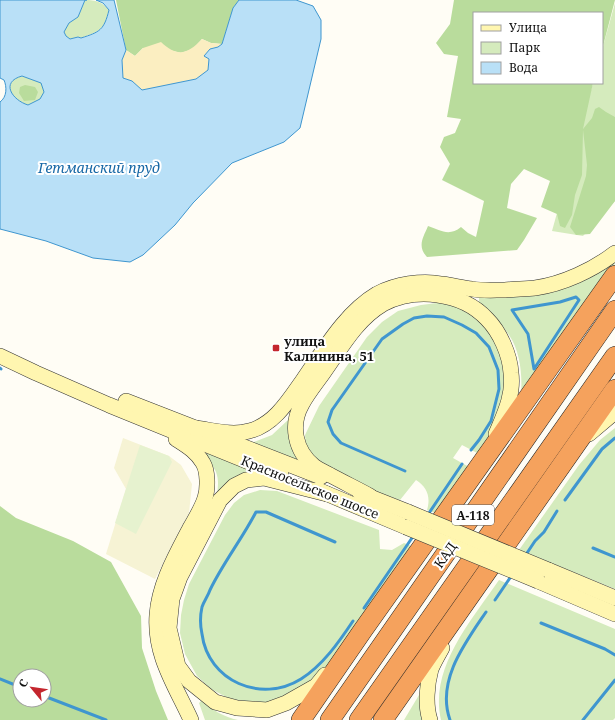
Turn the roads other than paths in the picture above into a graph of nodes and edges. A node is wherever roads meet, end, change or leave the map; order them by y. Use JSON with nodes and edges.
{"nodes":[{"id":1,"x":615,"y":253,"type":"edge"},
{"id":2,"x":615,"y":275,"type":"edge"},
{"id":3,"x":615,"y":310,"type":"edge"},
{"id":4,"x":615,"y":356,"type":"edge"},
{"id":5,"x":3,"y":357,"type":"edge"},
{"id":6,"x":615,"y":389,"type":"edge"},
{"id":7,"x":110,"y":405,"type":"junction"},
{"id":8,"x":615,"y":412,"type":"edge"},
{"id":9,"x":195,"y":428,"type":"junction"},
{"id":10,"x":491,"y":449,"type":"junction"},
{"id":11,"x":574,"y":449,"type":"junction"},
{"id":12,"x":327,"y":494,"type":"junction"},
{"id":13,"x":370,"y":496,"type":"junction"},
{"id":14,"x":543,"y":576,"type":"junction"},
{"id":15,"x":577,"y":582,"type":"junction"},
{"id":16,"x":557,"y":589,"type":"junction"},
{"id":17,"x":472,"y":592,"type":"junction"},
{"id":18,"x":615,"y":593,"type":"edge"},
{"id":19,"x":615,"y":598,"type":"edge"},
{"id":20,"x":615,"y":614,"type":"edge"},
{"id":21,"x":615,"y":623,"type":"edge"},
{"id":22,"x":363,"y":630,"type":"junction"},
{"id":23,"x":191,"y":720,"type":"edge"},
{"id":24,"x":301,"y":720,"type":"edge"},
{"id":25,"x":330,"y":720,"type":"edge"},
{"id":26,"x":359,"y":720,"type":"edge"},
{"id":27,"x":383,"y":720,"type":"edge"},
{"id":28,"x":430,"y":720,"type":"edge"}],
"edges":[{"from":1,"to":9,"type":"main road"},
{"from":2,"to":10,"type":"highway"},
{"from":3,"to":25,"type":"highway","name":"КАД","number":"А-118"},
{"from":4,"to":26,"type":"highway","name":"КАД","number":"А-118"},
{"from":5,"to":7,"type":"main road","name":"Красносельское шоссе"},
{"from":5,"to":9,"type":"main road","name":"Красносельское шоссе"},
{"from":6,"to":11,"type":"highway"},
{"from":7,"to":12,"type":"main road","name":"Красносельское шоссе"},
{"from":7,"to":23,"type":"main road"},
{"from":8,"to":11,"type":"main road"},
{"from":9,"to":13,"type":"main road","name":"Красносельское шоссе"},
{"from":10,"to":13,"type":"main road"},
{"from":10,"to":22,"type":"highway"},
{"from":11,"to":17,"type":"highway"},
{"from":12,"to":14,"type":"main road","name":"Красносельское шоссе","bridge":true},
{"from":12,"to":22,"type":"main road"},
{"from":13,"to":14,"type":"main road","name":"Красносельское шоссе","bridge":true},
{"from":14,"to":15,"type":"main road","name":"Красносельское шоссе"},
{"from":14,"to":16,"type":"main road","name":"Красносельское шоссе"},
{"from":15,"to":18,"type":"main road"},
{"from":15,"to":19,"type":"main road","name":"Красносельское шоссе"},
{"from":16,"to":20,"type":"main road","name":"Красносельское шоссе"},
{"from":16,"to":21,"type":"main road"},
{"from":17,"to":27,"type":"highway"},
{"from":17,"to":28,"type":"main road"},
{"from":22,"to":24,"type":"highway"}]}
